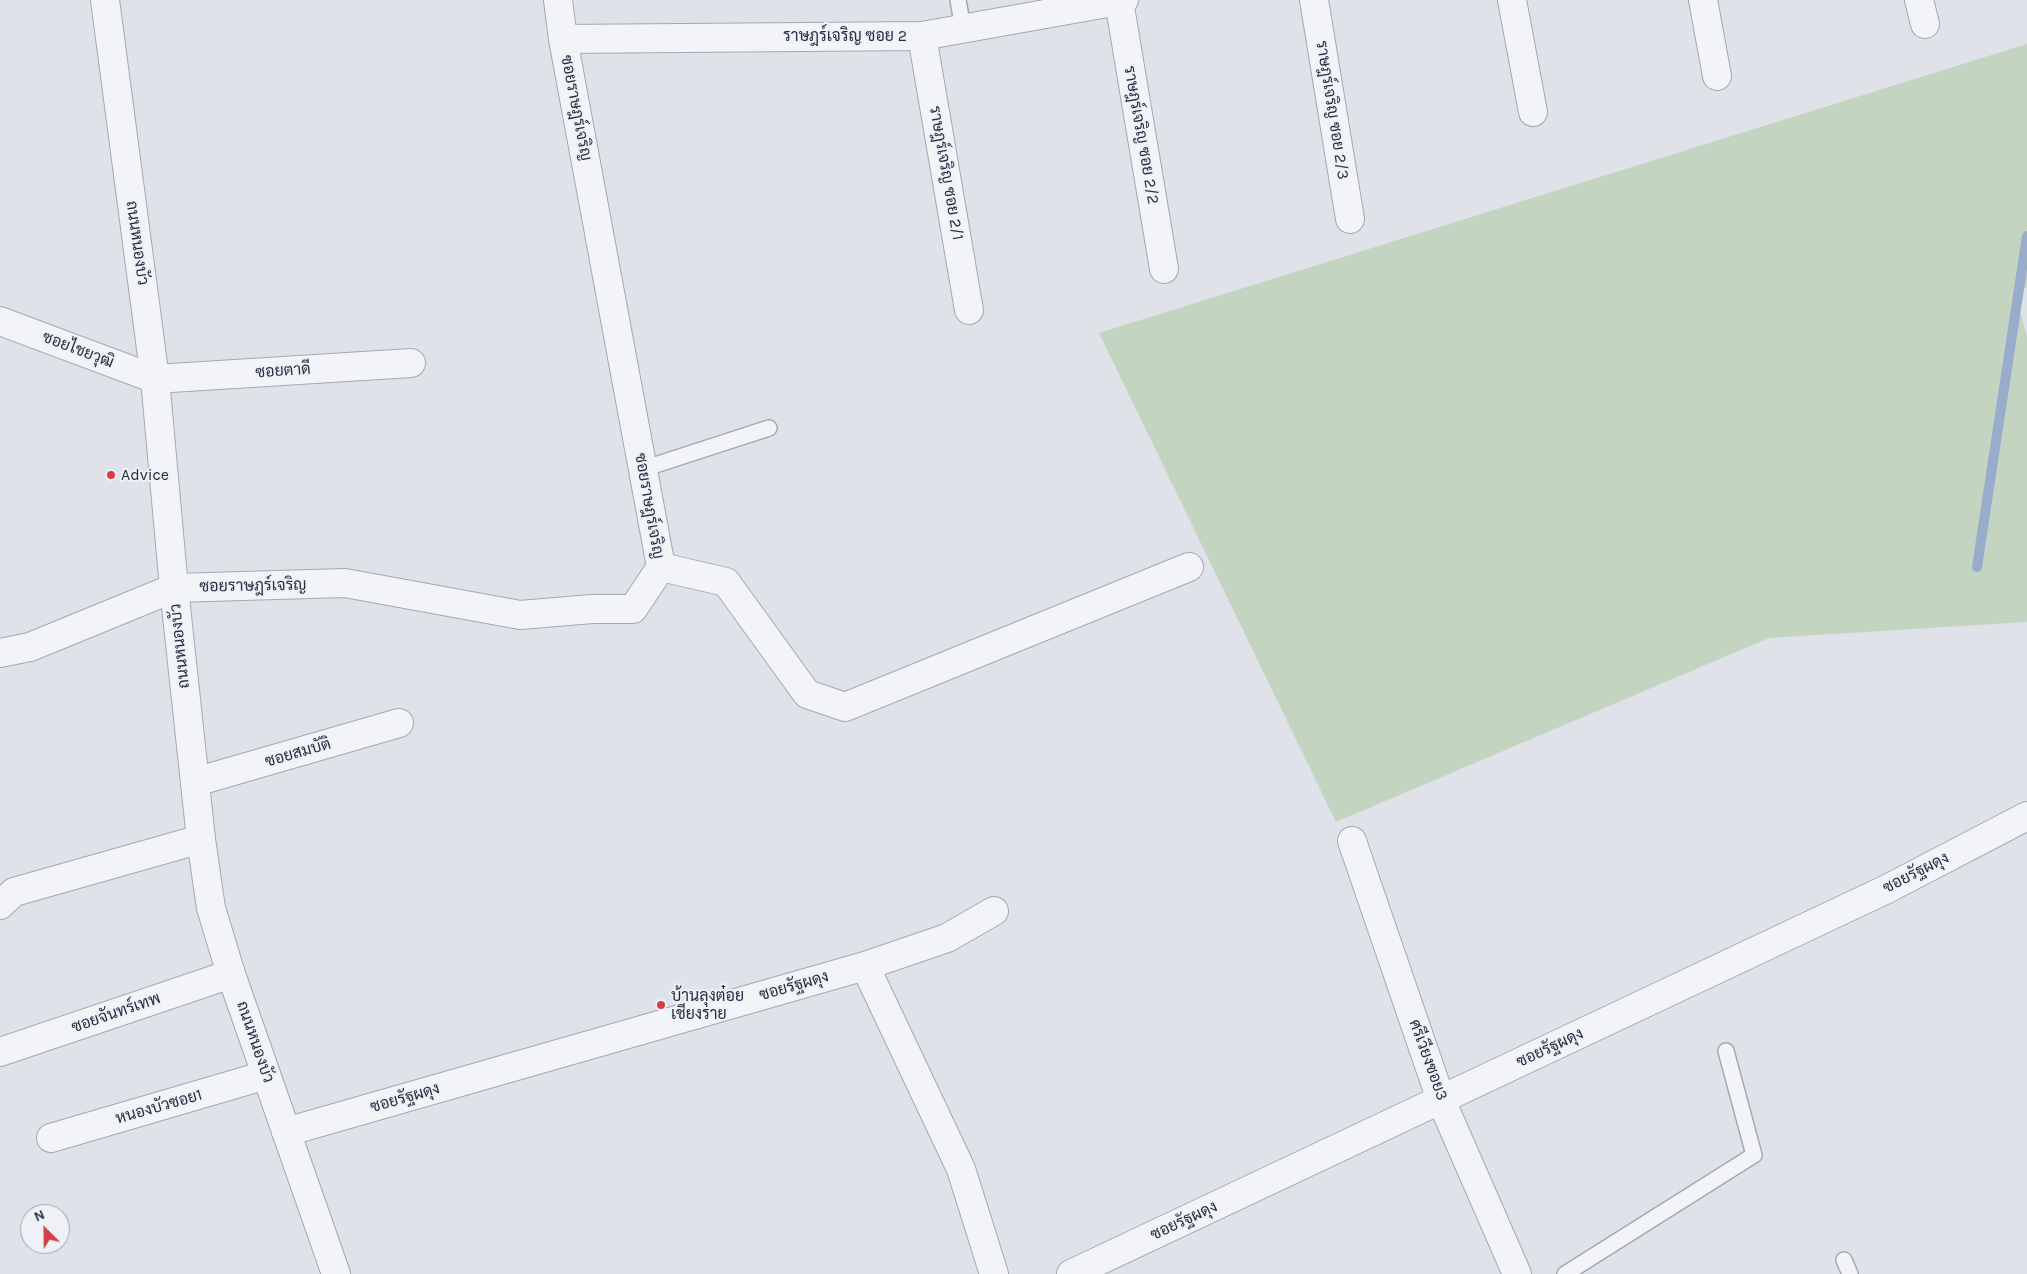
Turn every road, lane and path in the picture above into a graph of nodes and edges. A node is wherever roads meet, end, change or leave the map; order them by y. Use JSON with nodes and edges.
{"nodes":[{"id":1,"x":105,"y":0,"type":"edge"},
{"id":2,"x":558,"y":0,"type":"edge"},
{"id":3,"x":958,"y":0,"type":"edge"},
{"id":4,"x":1121,"y":0,"type":"edge"},
{"id":5,"x":1314,"y":0,"type":"edge"},
{"id":6,"x":1512,"y":0,"type":"edge"},
{"id":7,"x":1703,"y":0,"type":"edge"},
{"id":8,"x":963,"y":28,"type":"junction"},
{"id":9,"x":922,"y":36,"type":"junction"},
{"id":10,"x":563,"y":39,"type":"junction"},
{"id":11,"x":1718,"y":76,"type":"dead end"},
{"id":12,"x":1533,"y":112,"type":"dead end"},
{"id":13,"x":1350,"y":219,"type":"dead end"},
{"id":14,"x":1164,"y":269,"type":"dead end"},
{"id":15,"x":970,"y":310,"type":"dead end"},
{"id":16,"x":0,"y":321,"type":"edge"},
{"id":17,"x":410,"y":362,"type":"dead end"},
{"id":18,"x":155,"y":379,"type":"junction"},
{"id":19,"x":769,"y":428,"type":"dead end"},
{"id":20,"x":642,"y":469,"type":"junction"},
{"id":21,"x":661,"y":567,"type":"junction"},
{"id":22,"x":1189,"y":567,"type":"dead end"},
{"id":23,"x":174,"y":588,"type":"junction"},
{"id":24,"x":0,"y":654,"type":"edge"},
{"id":25,"x":400,"y":723,"type":"dead end"},
{"id":26,"x":195,"y":782,"type":"junction"},
{"id":27,"x":2027,"y":816,"type":"edge"},
{"id":28,"x":201,"y":839,"type":"junction"},
{"id":29,"x":1352,"y":841,"type":"dead end"},
{"id":30,"x":0,"y":905,"type":"edge"},
{"id":31,"x":994,"y":911,"type":"dead end"},
{"id":32,"x":864,"y":966,"type":"junction"},
{"id":33,"x":231,"y":974,"type":"junction"},
{"id":34,"x":1726,"y":1050,"type":"dead end"},
{"id":35,"x":0,"y":1052,"type":"edge"},
{"id":36,"x":266,"y":1075,"type":"junction"},
{"id":37,"x":1442,"y":1100,"type":"junction"},
{"id":38,"x":286,"y":1132,"type":"junction"},
{"id":39,"x":51,"y":1138,"type":"dead end"},
{"id":40,"x":336,"y":1274,"type":"edge"},
{"id":41,"x":994,"y":1274,"type":"edge"},
{"id":42,"x":1071,"y":1274,"type":"edge"},
{"id":43,"x":1518,"y":1274,"type":"edge"},
{"id":44,"x":1565,"y":1274,"type":"edge"}],
"edges":[{"from":1,"to":18,"type":"street","name":"ถนนหนองบัว"},
{"from":2,"to":10,"type":"street","name":"ซอยราษฎร์เจริญ"},
{"from":3,"to":8,"type":"lane"},
{"from":4,"to":8,"type":"street","name":"ราษฎร์เจริญ ซอย 2"},
{"from":4,"to":14,"type":"street","name":"ราษฎร์เจริญ ซอย 2/2"},
{"from":5,"to":13,"type":"street","name":"ราษฎร์เจริญ ซอย 2/3"},
{"from":6,"to":12,"type":"street"},
{"from":7,"to":11,"type":"street"},
{"from":8,"to":9,"type":"street","name":"ราษฎร์เจริญ ซอย 2"},
{"from":9,"to":10,"type":"street","name":"ราษฎร์เจริญ ซอย 2"},
{"from":9,"to":15,"type":"street","name":"ราษฎร์เจริญ ซอย 2/1"},
{"from":10,"to":20,"type":"street","name":"ซอยราษฎร์เจริญ"},
{"from":16,"to":18,"type":"street","name":"ซอยไชยวุฒิ"},
{"from":17,"to":18,"type":"street","name":"ซอยตาดี"},
{"from":18,"to":23,"type":"street","name":"ถนนหนองบัว"},
{"from":19,"to":20,"type":"lane"},
{"from":20,"to":21,"type":"street","name":"ซอยราษฎร์เจริญ"},
{"from":21,"to":22,"type":"street"},
{"from":21,"to":23,"type":"street","name":"ซอยราษฎร์เจริญ"},
{"from":23,"to":24,"type":"street"},
{"from":23,"to":26,"type":"street","name":"ถนนหนองบัว"},
{"from":25,"to":26,"type":"street","name":"ซอยสมบัติ"},
{"from":26,"to":28,"type":"street","name":"ถนนหนองบัว"},
{"from":27,"to":37,"type":"street","name":"ซอยรัฐผดุง"},
{"from":28,"to":30,"type":"street"},
{"from":28,"to":33,"type":"street","name":"ถนนหนองบัว"},
{"from":29,"to":37,"type":"street","name":"ศรีเวียงซอย3"},
{"from":31,"to":32,"type":"street","name":"ซอยรัฐผดุง"},
{"from":32,"to":38,"type":"street","name":"ซอยรัฐผดุง"},
{"from":32,"to":41,"type":"street"},
{"from":33,"to":35,"type":"street","name":"ซอยจันทร์เทพ"},
{"from":33,"to":36,"type":"street","name":"ถนนหนองบัว"},
{"from":34,"to":44,"type":"lane"},
{"from":36,"to":38,"type":"street","name":"ถนนหนองบัว"},
{"from":36,"to":39,"type":"street","name":"หนองบัวซอย1"},
{"from":37,"to":42,"type":"street","name":"ซอยรัฐผดุง"},
{"from":37,"to":43,"type":"street","name":"ศรีเวียงซอย3"},
{"from":38,"to":40,"type":"street","name":"ถนนหนองบัว"}]}
